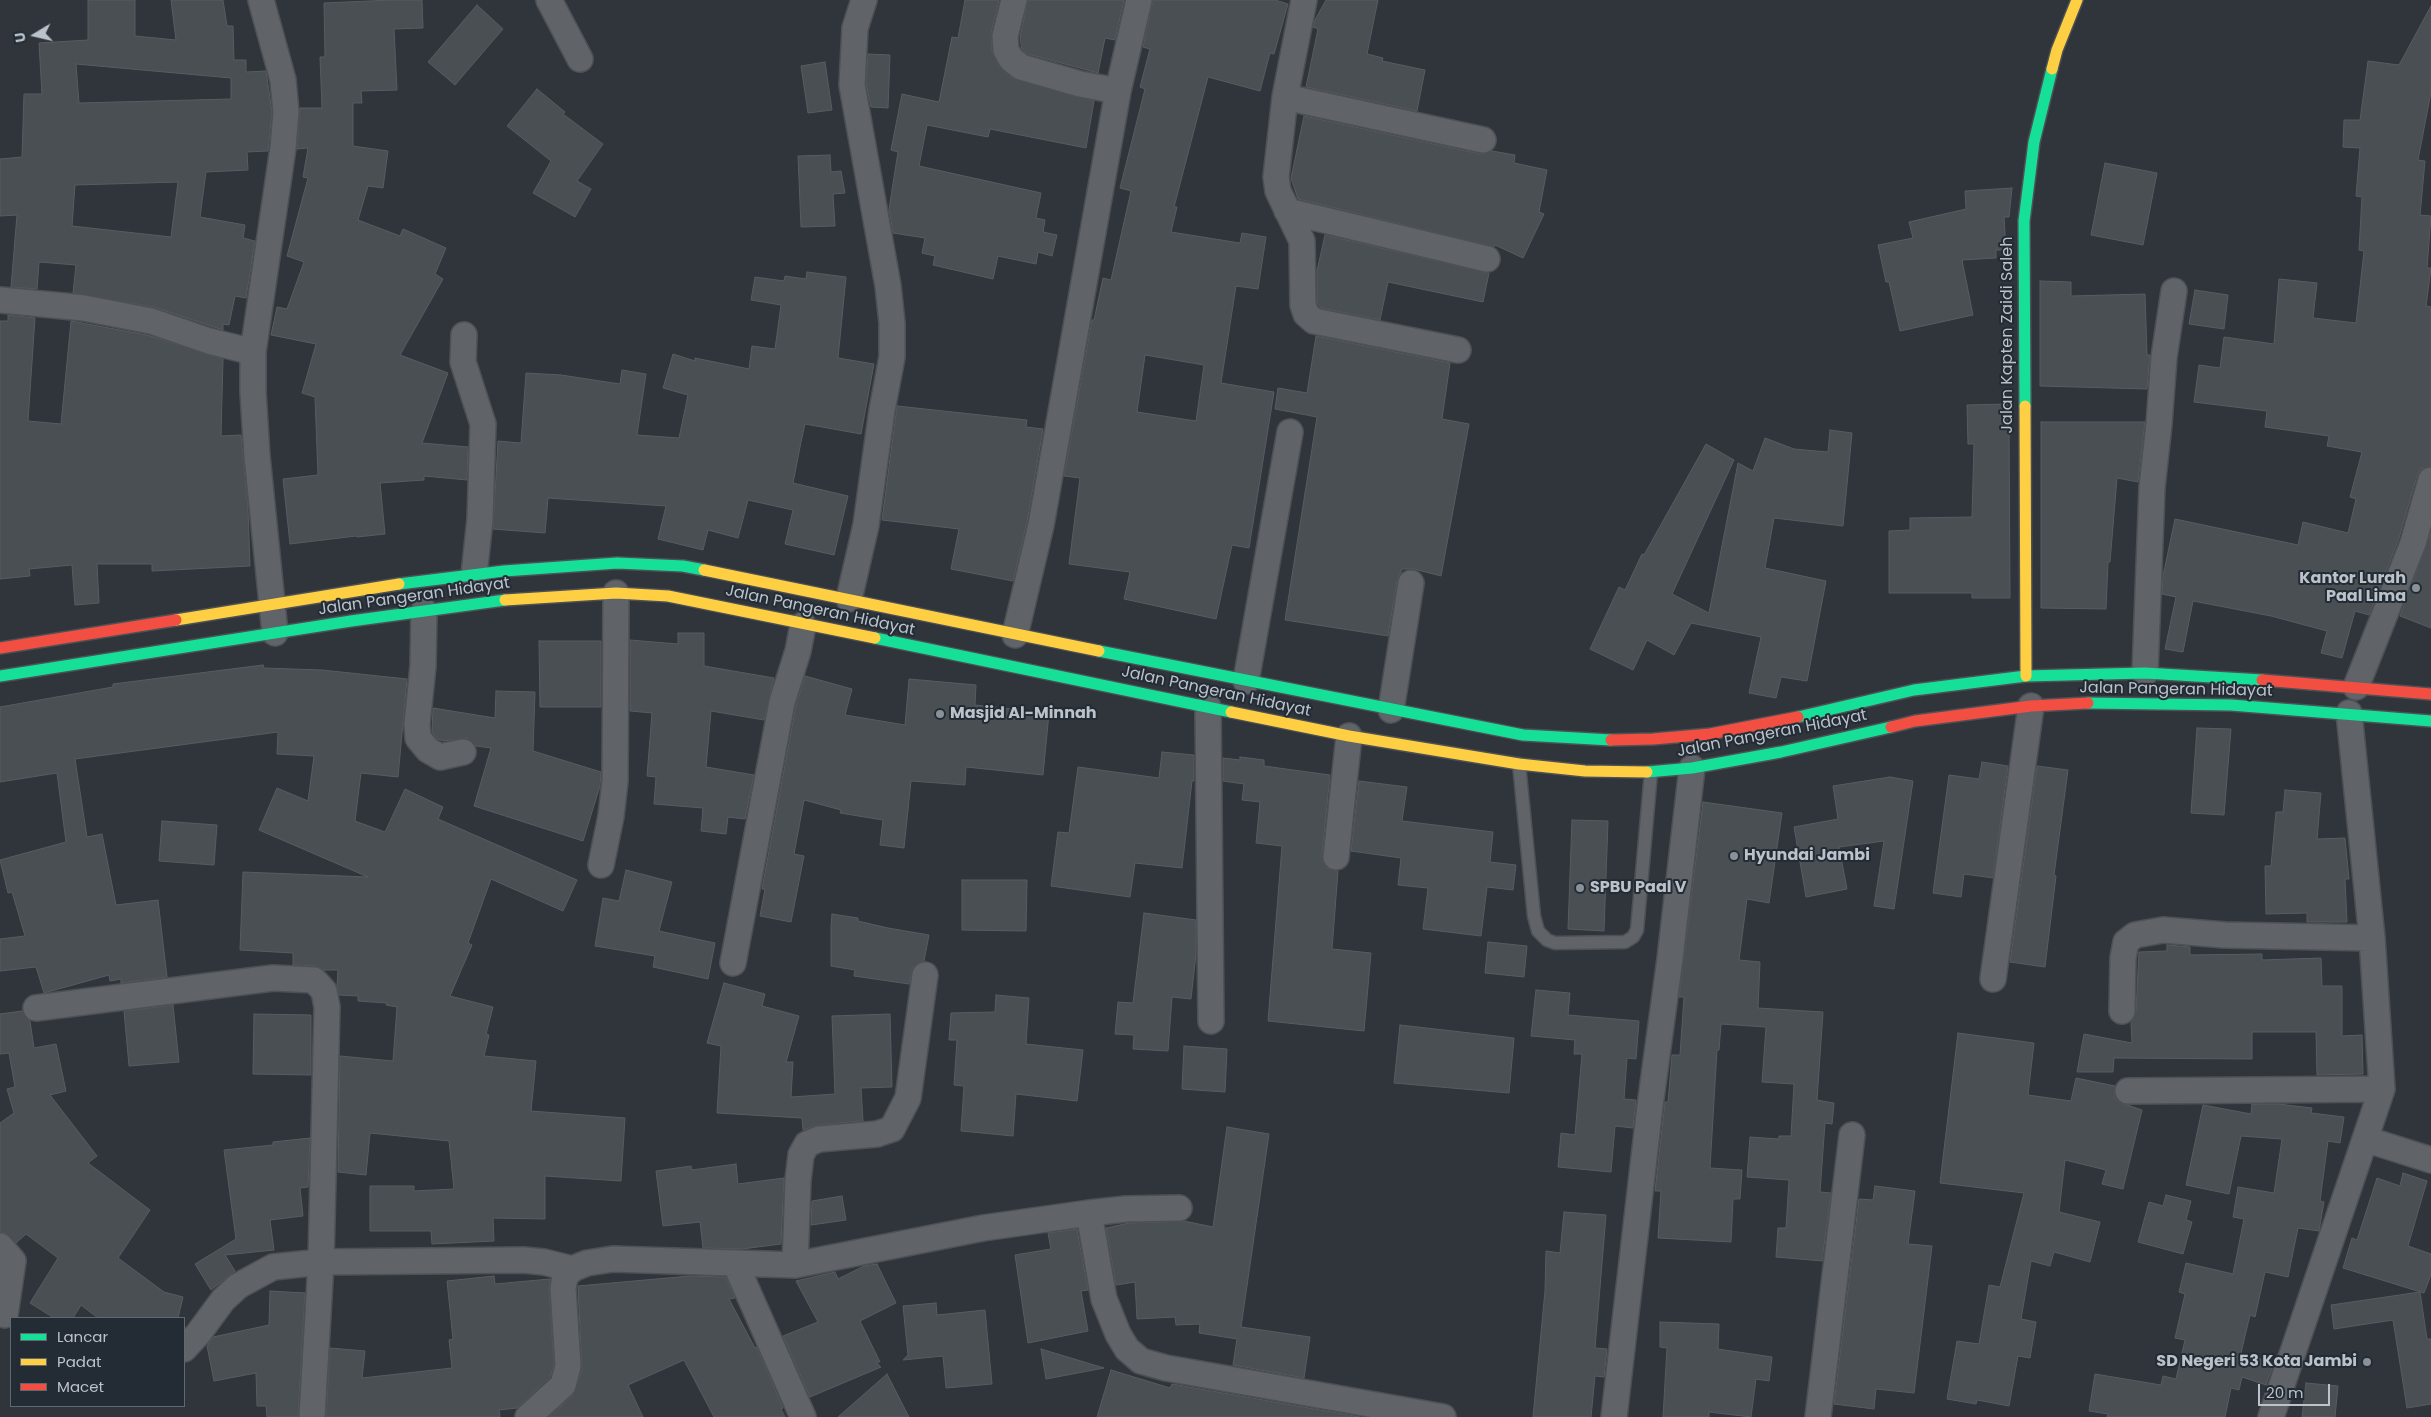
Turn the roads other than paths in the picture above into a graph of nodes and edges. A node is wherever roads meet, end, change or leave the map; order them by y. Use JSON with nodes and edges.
{"nodes":[{"id":1,"x":262,"y":0,"type":"edge"},
{"id":2,"x":549,"y":0,"type":"edge"},
{"id":3,"x":864,"y":0,"type":"edge"},
{"id":4,"x":1014,"y":0,"type":"edge"},
{"id":5,"x":1138,"y":0,"type":"edge"},
{"id":6,"x":1304,"y":0,"type":"edge"},
{"id":7,"x":2077,"y":0,"type":"edge"},
{"id":8,"x":580,"y":59,"type":"dead end"},
{"id":9,"x":1118,"y":91,"type":"junction"},
{"id":10,"x":1285,"y":97,"type":"junction"},
{"id":11,"x":1483,"y":140,"type":"dead end"},
{"id":12,"x":1287,"y":211,"type":"junction"},
{"id":13,"x":1487,"y":259,"type":"dead end"},
{"id":14,"x":2174,"y":291,"type":"dead end"},
{"id":15,"x":0,"y":300,"type":"edge"},
{"id":16,"x":464,"y":334,"type":"dead end"},
{"id":17,"x":1458,"y":350,"type":"dead end"},
{"id":18,"x":253,"y":352,"type":"junction"},
{"id":19,"x":1290,"y":432,"type":"dead end"},
{"id":20,"x":2431,"y":480,"type":"edge"},
{"id":21,"x":474,"y":574,"type":"junction"},
{"id":22,"x":1411,"y":583,"type":"dead end"},
{"id":23,"x":616,"y":594,"type":"junction"},
{"id":24,"x":850,"y":599,"type":"junction"},
{"id":25,"x":271,"y":605,"type":"junction"},
{"id":26,"x":424,"y":611,"type":"junction"},
{"id":27,"x":803,"y":626,"type":"junction"},
{"id":28,"x":274,"y":633,"type":"junction"},
{"id":29,"x":1015,"y":635,"type":"junction"},
{"id":30,"x":0,"y":648,"type":"edge"},
{"id":31,"x":1006,"y":666,"type":"junction"},
{"id":32,"x":2145,"y":673,"type":"junction"},
{"id":33,"x":0,"y":676,"type":"edge"},
{"id":34,"x":2026,"y":676,"type":"junction"},
{"id":35,"x":1246,"y":681,"type":"junction"},
{"id":36,"x":2356,"y":687,"type":"junction"},
{"id":37,"x":2431,"y":694,"type":"edge"},
{"id":38,"x":2031,"y":706,"type":"junction"},
{"id":39,"x":1208,"y":707,"type":"junction"},
{"id":40,"x":1391,"y":710,"type":"junction"},
{"id":41,"x":2349,"y":713,"type":"junction"},
{"id":42,"x":2431,"y":721,"type":"edge"},
{"id":43,"x":1523,"y":734,"type":"junction"},
{"id":44,"x":1349,"y":736,"type":"junction"},
{"id":45,"x":1652,"y":747,"type":"junction"},
{"id":46,"x":464,"y":752,"type":"dead end"},
{"id":47,"x":1519,"y":764,"type":"junction"},
{"id":48,"x":1692,"y":768,"type":"junction"},
{"id":49,"x":1651,"y":772,"type":"junction"},
{"id":50,"x":1336,"y":857,"type":"dead end"},
{"id":51,"x":601,"y":865,"type":"dead end"},
{"id":52,"x":2372,"y":938,"type":"junction"},
{"id":53,"x":734,"y":963,"type":"dead end"},
{"id":54,"x":925,"y":975,"type":"dead end"},
{"id":55,"x":1992,"y":979,"type":"dead end"},
{"id":56,"x":36,"y":1008,"type":"dead end"},
{"id":57,"x":2122,"y":1011,"type":"dead end"},
{"id":58,"x":1210,"y":1021,"type":"dead end"},
{"id":59,"x":2382,"y":1089,"type":"junction"},
{"id":60,"x":2128,"y":1091,"type":"dead end"},
{"id":61,"x":1852,"y":1135,"type":"dead end"},
{"id":62,"x":2365,"y":1138,"type":"junction"},
{"id":63,"x":2431,"y":1160,"type":"edge"},
{"id":64,"x":1179,"y":1208,"type":"dead end"},
{"id":65,"x":1088,"y":1212,"type":"junction"},
{"id":66,"x":0,"y":1246,"type":"edge"},
{"id":67,"x":321,"y":1262,"type":"junction"},
{"id":68,"x":735,"y":1263,"type":"junction"},
{"id":69,"x":796,"y":1266,"type":"junction"},
{"id":70,"x":572,"y":1269,"type":"junction"},
{"id":71,"x":10,"y":1316,"type":"edge"},
{"id":72,"x":185,"y":1348,"type":"edge"},
{"id":73,"x":312,"y":1417,"type":"edge"},
{"id":74,"x":528,"y":1417,"type":"edge"},
{"id":75,"x":803,"y":1417,"type":"edge"},
{"id":76,"x":1443,"y":1417,"type":"edge"},
{"id":77,"x":1614,"y":1417,"type":"edge"},
{"id":78,"x":1818,"y":1417,"type":"edge"},
{"id":79,"x":2271,"y":1417,"type":"edge"}],
"edges":[{"from":1,"to":18,"type":"street"},
{"from":2,"to":8,"type":"street"},
{"from":3,"to":24,"type":"street"},
{"from":4,"to":9,"type":"street"},
{"from":5,"to":9,"type":"street"},
{"from":6,"to":10,"type":"street"},
{"from":7,"to":34,"type":"main road","name":"Jalan Kapten Zaidi Saleh"},
{"from":9,"to":29,"type":"street"},
{"from":10,"to":11,"type":"street"},
{"from":10,"to":12,"type":"street"},
{"from":12,"to":13,"type":"street"},
{"from":12,"to":17,"type":"street"},
{"from":14,"to":32,"type":"street"},
{"from":15,"to":18,"type":"street"},
{"from":16,"to":21,"type":"street"},
{"from":18,"to":25,"type":"street"},
{"from":19,"to":35,"type":"street"},
{"from":20,"to":36,"type":"street"},
{"from":21,"to":24,"type":"main road","name":"Jalan Pangeran Hidayat"},
{"from":21,"to":25,"type":"main road","name":"Jalan Pangeran Hidayat"},
{"from":22,"to":40,"type":"street"},
{"from":23,"to":26,"type":"main road","name":"Jalan Pangeran Hidayat"},
{"from":23,"to":27,"type":"main road","name":"Jalan Pangeran Hidayat"},
{"from":23,"to":51,"type":"street"},
{"from":24,"to":29,"type":"main road","name":"Jalan Pangeran Hidayat"},
{"from":25,"to":28,"type":"street"},
{"from":25,"to":30,"type":"main road","name":"Jalan Pangeran Hidayat"},
{"from":26,"to":28,"type":"main road","name":"Jalan Pangeran Hidayat"},
{"from":26,"to":46,"type":"street"},
{"from":27,"to":31,"type":"main road","name":"Jalan Pangeran Hidayat"},
{"from":27,"to":53,"type":"street"},
{"from":28,"to":33,"type":"main road","name":"Jalan Pangeran Hidayat"},
{"from":29,"to":31,"type":"main road"},
{"from":29,"to":35,"type":"main road","name":"Jalan Pangeran Hidayat"},
{"from":31,"to":39,"type":"main road","name":"Jalan Pangeran Hidayat"},
{"from":32,"to":34,"type":"main road","name":"Jalan Pangeran Hidayat"},
{"from":32,"to":36,"type":"main road","name":"Jalan Pangeran Hidayat"},
{"from":34,"to":45,"type":"main road","name":"Jalan Pangeran Hidayat"},
{"from":35,"to":40,"type":"main road","name":"Jalan Pangeran Hidayat"},
{"from":36,"to":37,"type":"main road","name":"Jalan Pangeran Hidayat"},
{"from":38,"to":41,"type":"main road","name":"Jalan Pangeran Hidayat"},
{"from":38,"to":48,"type":"main road","name":"Jalan Pangeran Hidayat"},
{"from":38,"to":55,"type":"street"},
{"from":39,"to":44,"type":"main road","name":"Jalan Pangeran Hidayat"},
{"from":39,"to":58,"type":"street"},
{"from":40,"to":43,"type":"main road","name":"Jalan Pangeran Hidayat"},
{"from":41,"to":42,"type":"main road","name":"Jalan Pangeran Hidayat"},
{"from":41,"to":52,"type":"street"},
{"from":43,"to":45,"type":"main road","name":"Jalan Pangeran Hidayat"},
{"from":43,"to":47,"type":"main road"},
{"from":44,"to":47,"type":"main road","name":"Jalan Pangeran Hidayat"},
{"from":44,"to":50,"type":"street"},
{"from":45,"to":49,"type":"main road"},
{"from":47,"to":49,"type":"main road","name":"Jalan Pangeran Hidayat"},
{"from":47,"to":49,"type":"lane"},
{"from":48,"to":49,"type":"main road","name":"Jalan Pangeran Hidayat"},
{"from":48,"to":77,"type":"street"},
{"from":52,"to":57,"type":"street"},
{"from":52,"to":59,"type":"street"},
{"from":54,"to":69,"type":"street"},
{"from":56,"to":67,"type":"street"},
{"from":59,"to":60,"type":"street"},
{"from":59,"to":62,"type":"street"},
{"from":61,"to":78,"type":"street"},
{"from":62,"to":63,"type":"street"},
{"from":62,"to":79,"type":"street"},
{"from":64,"to":65,"type":"street"},
{"from":65,"to":69,"type":"street"},
{"from":65,"to":76,"type":"street"},
{"from":66,"to":71,"type":"street"},
{"from":67,"to":70,"type":"street"},
{"from":67,"to":72,"type":"street"},
{"from":67,"to":73,"type":"street"},
{"from":68,"to":69,"type":"street"},
{"from":68,"to":70,"type":"street"},
{"from":68,"to":75,"type":"street"},
{"from":70,"to":74,"type":"street"}]}
